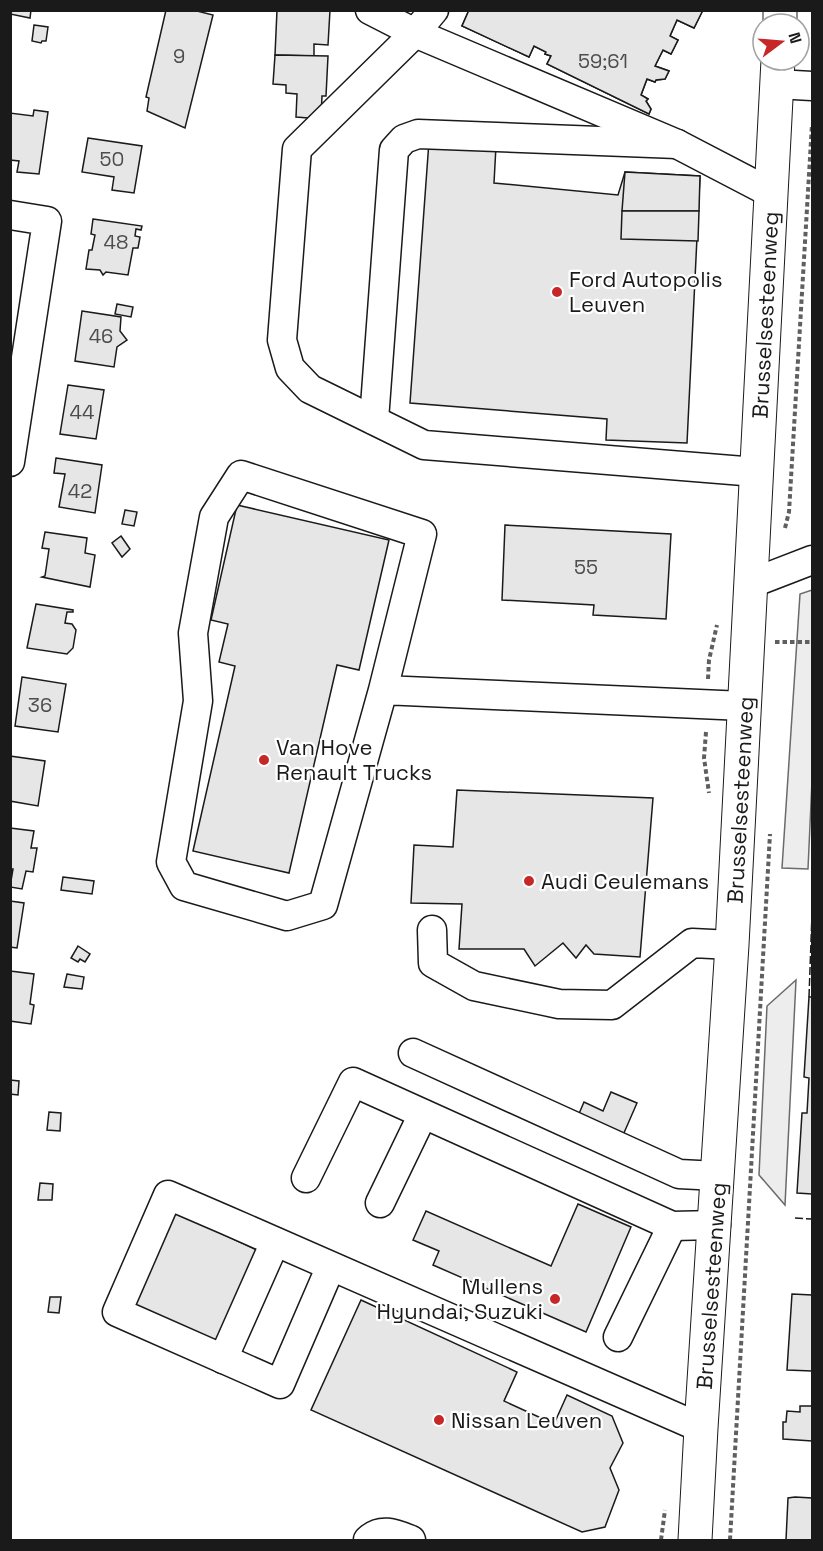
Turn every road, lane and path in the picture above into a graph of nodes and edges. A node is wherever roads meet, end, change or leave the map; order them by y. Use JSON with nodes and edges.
{"nodes":[{"id":1,"x":370,"y":10,"type":"edge"},
{"id":2,"x":434,"y":10,"type":"edge"},
{"id":3,"x":415,"y":33,"type":"junction"},
{"id":4,"x":777,"y":72,"type":"edge"},
{"id":5,"x":779,"y":72,"type":"edge"},
{"id":6,"x":813,"y":86,"type":"edge"},
{"id":7,"x":677,"y":144,"type":"junction"},
{"id":8,"x":771,"y":193,"type":"junction"},
{"id":9,"x":10,"y":215,"type":"edge"},
{"id":10,"x":374,"y":420,"type":"junction"},
{"id":11,"x":10,"y":462,"type":"edge"},
{"id":12,"x":756,"y":472,"type":"junction"},
{"id":13,"x":813,"y":560,"type":"edge"},
{"id":14,"x":750,"y":584,"type":"junction"},
{"id":15,"x":774,"y":642,"type":"dead end"},
{"id":16,"x":813,"y":642,"type":"edge"},
{"id":17,"x":383,"y":690,"type":"junction"},
{"id":18,"x":744,"y":706,"type":"junction"},
{"id":19,"x":432,"y":930,"type":"dead end"},
{"id":20,"x":732,"y":945,"type":"junction"},
{"id":21,"x":413,"y":1053,"type":"dead end"},
{"id":22,"x":423,"y":1114,"type":"junction"},
{"id":23,"x":718,"y":1176,"type":"junction"},
{"id":24,"x":306,"y":1178,"type":"dead end"},
{"id":25,"x":380,"y":1203,"type":"dead end"},
{"id":26,"x":716,"y":1225,"type":"junction"},
{"id":27,"x":672,"y":1226,"type":"junction"},
{"id":28,"x":275,"y":1242,"type":"junction"},
{"id":29,"x":331,"y":1266,"type":"junction"},
{"id":30,"x":618,"y":1337,"type":"dead end"},
{"id":31,"x":223,"y":1359,"type":"junction"},
{"id":32,"x":701,"y":1428,"type":"junction"},
{"id":33,"x":368,"y":1540,"type":"edge"},
{"id":34,"x":411,"y":1540,"type":"edge"},
{"id":35,"x":695,"y":1540,"type":"edge"}],
"edges":[{"from":1,"to":3,"type":"street"},
{"from":2,"to":3,"type":"street"},
{"from":3,"to":7,"type":"street"},
{"from":3,"to":10,"type":"street"},
{"from":4,"to":8,"type":"main road","name":"Brusselsesteenweg"},
{"from":5,"to":6,"type":"street"},
{"from":7,"to":8,"type":"street"},
{"from":7,"to":10,"type":"street"},
{"from":8,"to":12,"type":"main road","name":"Brusselsesteenweg"},
{"from":9,"to":11,"type":"street"},
{"from":10,"to":12,"type":"street"},
{"from":12,"to":14,"type":"main road","name":"Brusselsesteenweg"},
{"from":13,"to":14,"type":"street"},
{"from":14,"to":18,"type":"main road","name":"Brusselsesteenweg"},
{"from":15,"to":16,"type":"path"},
{"from":17,"to":17,"type":"street"},
{"from":17,"to":18,"type":"street"},
{"from":18,"to":20,"type":"main road","name":"Brusselsesteenweg"},
{"from":19,"to":20,"type":"street"},
{"from":20,"to":23,"type":"main road","name":"Brusselsesteenweg"},
{"from":21,"to":23,"type":"street"},
{"from":22,"to":24,"type":"street"},
{"from":22,"to":25,"type":"street"},
{"from":22,"to":27,"type":"street"},
{"from":23,"to":26,"type":"main road","name":"Brusselsesteenweg"},
{"from":26,"to":27,"type":"street"},
{"from":26,"to":32,"type":"main road","name":"Brusselsesteenweg"},
{"from":27,"to":30,"type":"street"},
{"from":28,"to":29,"type":"street"},
{"from":28,"to":31,"type":"street"},
{"from":28,"to":31,"type":"street"},
{"from":29,"to":31,"type":"street"},
{"from":29,"to":32,"type":"street"},
{"from":32,"to":35,"type":"main road","name":"Brusselsesteenweg"},
{"from":33,"to":34,"type":"street"}]}
